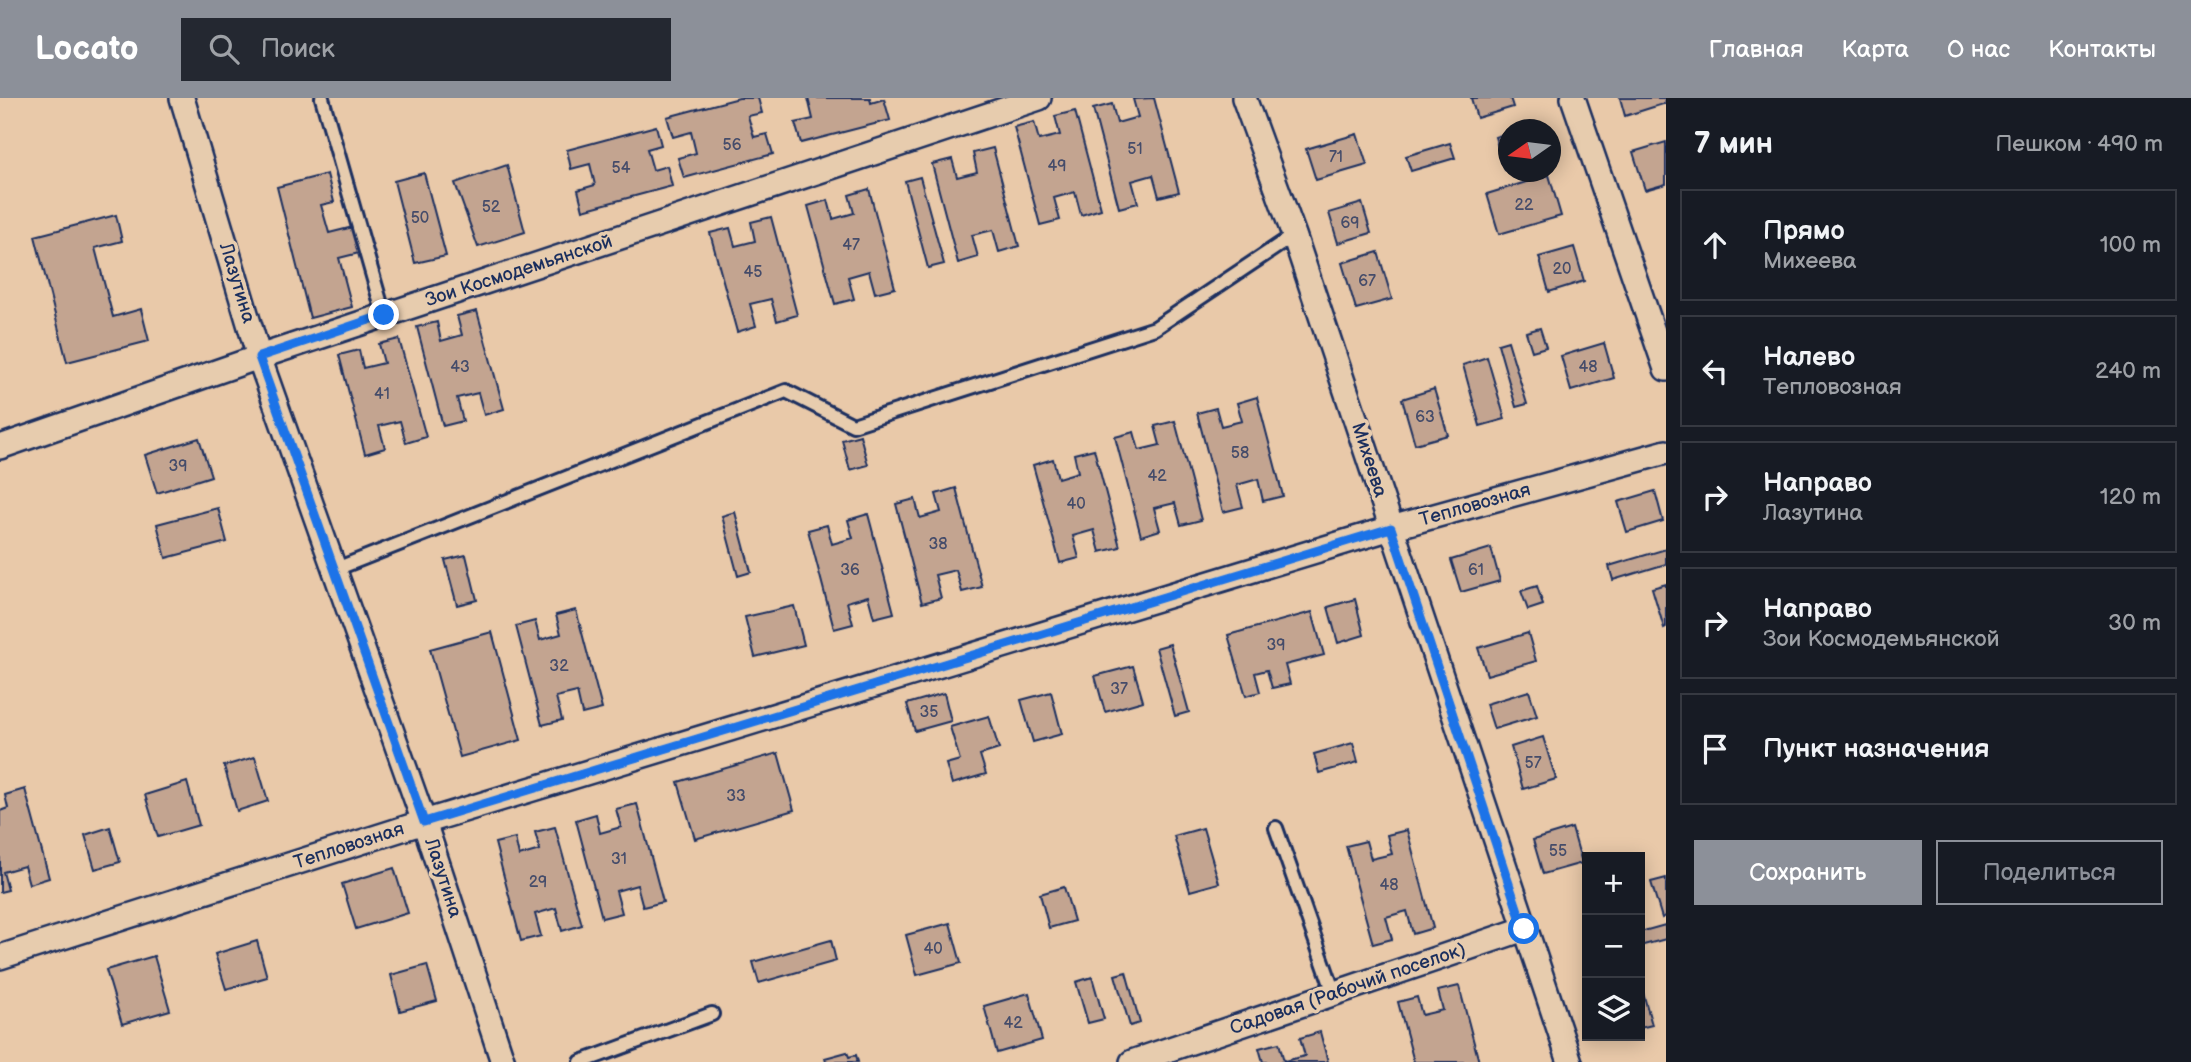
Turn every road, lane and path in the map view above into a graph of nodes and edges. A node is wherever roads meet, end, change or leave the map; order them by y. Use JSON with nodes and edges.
{"nodes":[{"id":1,"x":182,"y":98,"type":"edge"},
{"id":2,"x":322,"y":98,"type":"edge"},
{"id":3,"x":1039,"y":98,"type":"edge"},
{"id":4,"x":1244,"y":98,"type":"edge"},
{"id":5,"x":1573,"y":98,"type":"edge"},
{"id":6,"x":1294,"y":235,"type":"junction"},
{"id":7,"x":384,"y":315,"type":"junction"},
{"id":8,"x":259,"y":357,"type":"junction"},
{"id":9,"x":1666,"y":369,"type":"edge"},
{"id":10,"x":0,"y":447,"type":"edge"},
{"id":11,"x":1666,"y":452,"type":"edge"},
{"id":12,"x":1391,"y":528,"type":"junction"},
{"id":13,"x":336,"y":569,"type":"junction"},
{"id":14,"x":424,"y":822,"type":"junction"},
{"id":15,"x":1276,"y":828,"type":"dead end"},
{"id":16,"x":1524,"y":929,"type":"junction"},
{"id":17,"x":0,"y":957,"type":"edge"},
{"id":18,"x":1334,"y":993,"type":"junction"},
{"id":19,"x":712,"y":1014,"type":"dead end"},
{"id":20,"x":503,"y":1062,"type":"edge"},
{"id":21,"x":581,"y":1062,"type":"edge"},
{"id":22,"x":1132,"y":1062,"type":"edge"},
{"id":23,"x":1570,"y":1062,"type":"edge"}],
"edges":[{"from":1,"to":8,"type":"street","name":"Лазутина"},
{"from":2,"to":7,"type":"lane"},
{"from":3,"to":7,"type":"street","name":"Зои Космодемьянской"},
{"from":4,"to":6,"type":"street","name":"Михеева"},
{"from":5,"to":9,"type":"street"},
{"from":6,"to":12,"type":"street","name":"Михеева"},
{"from":6,"to":13,"type":"lane"},
{"from":7,"to":8,"type":"street","name":"Зои Космодемьянской"},
{"from":8,"to":10,"type":"street","name":"Зои Космодемьянской"},
{"from":8,"to":13,"type":"street","name":"Лазутина"},
{"from":11,"to":12,"type":"street","name":"Тепловозная"},
{"from":12,"to":14,"type":"street","name":"Тепловозная"},
{"from":12,"to":16,"type":"street","name":"Михеева"},
{"from":13,"to":14,"type":"street","name":"Лазутина"},
{"from":14,"to":17,"type":"street","name":"Тепловозная"},
{"from":14,"to":20,"type":"street","name":"Лазутина"},
{"from":15,"to":18,"type":"lane"},
{"from":16,"to":18,"type":"street","name":"Садовая (Рабочий поселок)"},
{"from":16,"to":23,"type":"street","name":"Михеева"},
{"from":18,"to":22,"type":"street","name":"Садовая (Рабочий поселок)"},
{"from":19,"to":21,"type":"lane"}]}
